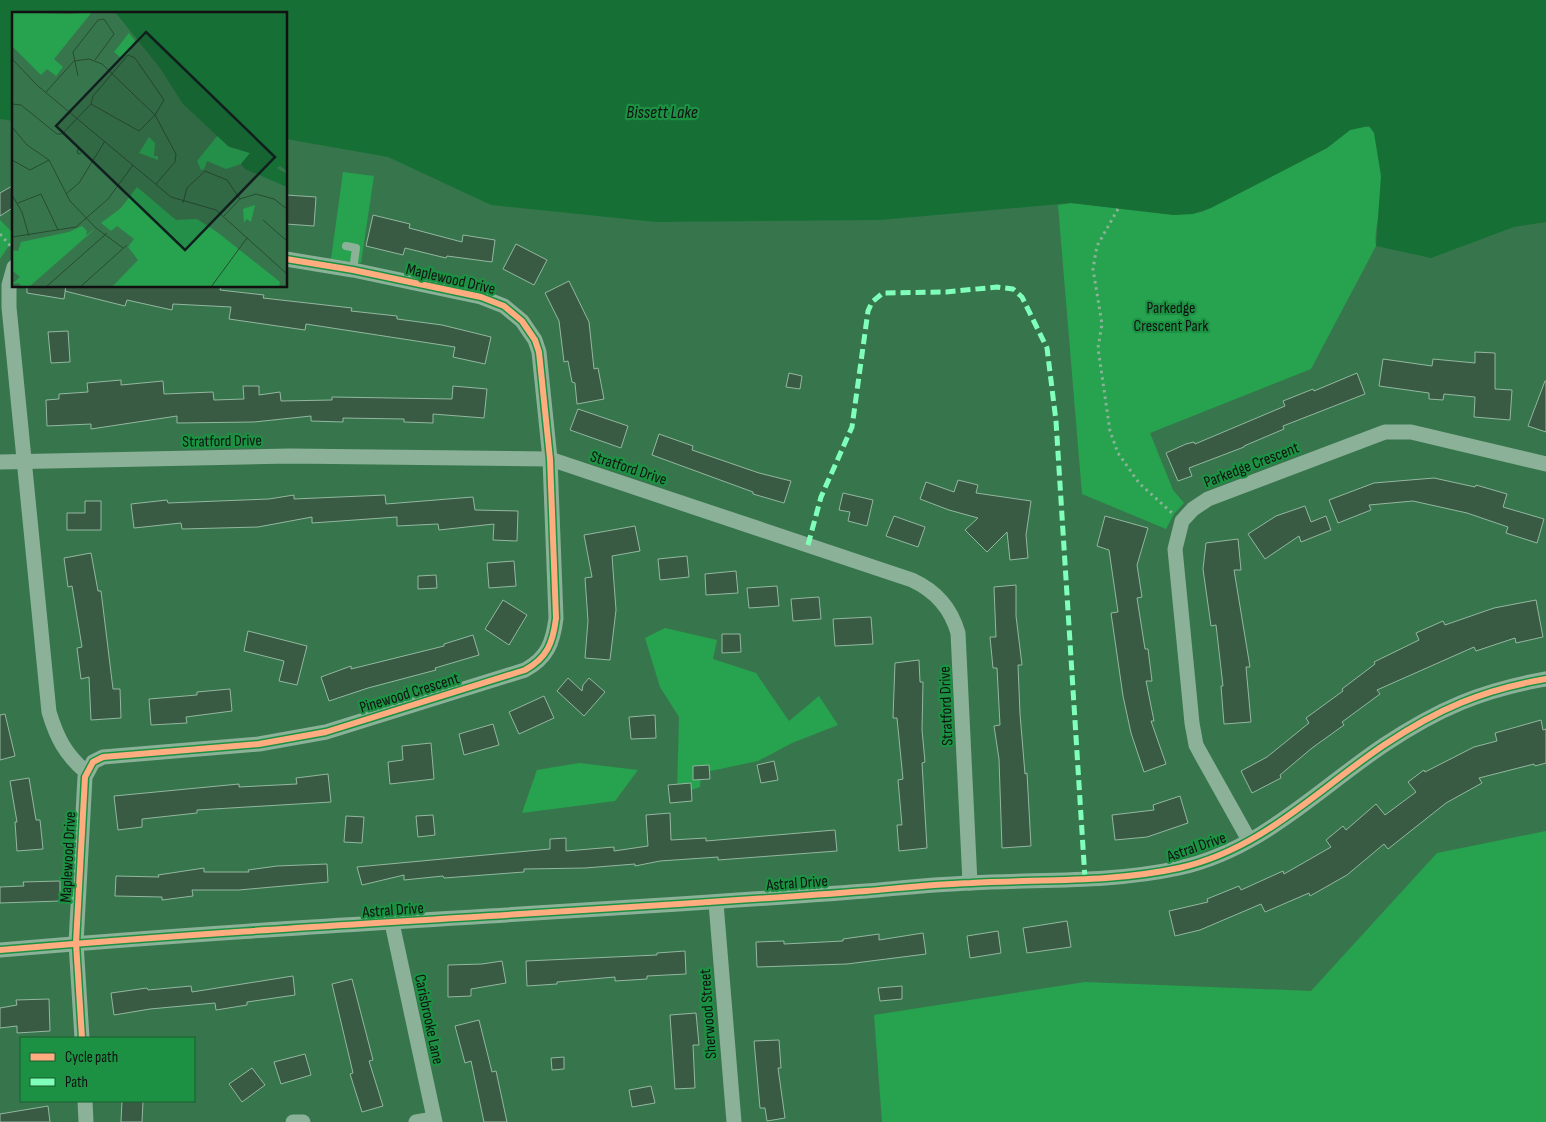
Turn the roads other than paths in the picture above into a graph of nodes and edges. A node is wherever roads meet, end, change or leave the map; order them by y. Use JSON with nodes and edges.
{"nodes":[{"id":1,"x":346,"y":246,"type":"dead end"},
{"id":2,"x":288,"y":259,"type":"edge"},
{"id":3,"x":353,"y":270,"type":"junction"},
{"id":4,"x":12,"y":275,"type":"edge"},
{"id":5,"x":550,"y":460,"type":"junction"},
{"id":6,"x":0,"y":462,"type":"edge"},
{"id":7,"x":24,"y":463,"type":"junction"},
{"id":8,"x":1546,"y":464,"type":"edge"},
{"id":9,"x":1546,"y":679,"type":"edge"},
{"id":10,"x":86,"y":772,"type":"junction"},
{"id":11,"x":1248,"y":840,"type":"junction"},
{"id":12,"x":970,"y":883,"type":"junction"},
{"id":13,"x":716,"y":902,"type":"junction"},
{"id":14,"x":392,"y":923,"type":"junction"},
{"id":15,"x":76,"y":944,"type":"junction"},
{"id":16,"x":0,"y":950,"type":"edge"},
{"id":17,"x":82,"y":1037,"type":"edge"},
{"id":18,"x":85,"y":1102,"type":"edge"},
{"id":19,"x":435,"y":1120,"type":"edge"},
{"id":20,"x":86,"y":1122,"type":"edge"},
{"id":21,"x":293,"y":1122,"type":"edge"},
{"id":22,"x":303,"y":1122,"type":"edge"},
{"id":23,"x":416,"y":1122,"type":"edge"},
{"id":24,"x":734,"y":1122,"type":"edge"}],
"edges":[{"from":1,"to":3,"type":"lane"},
{"from":2,"to":3,"type":"street","name":"Maplewood Drive"},
{"from":3,"to":5,"type":"street","name":"Maplewood Drive"},
{"from":4,"to":7,"type":"street"},
{"from":5,"to":7,"type":"street","name":"Stratford Drive"},
{"from":5,"to":10,"type":"street","name":"Pinewood Crescent"},
{"from":5,"to":12,"type":"street","name":"Stratford Drive"},
{"from":6,"to":7,"type":"street","name":"Stratford Drive"},
{"from":7,"to":10,"type":"street"},
{"from":8,"to":11,"type":"street","name":"Parkedge Crescent"},
{"from":9,"to":11,"type":"street","name":"Astral Drive"},
{"from":10,"to":15,"type":"street","name":"Maplewood Drive"},
{"from":11,"to":12,"type":"street","name":"Astral Drive"},
{"from":12,"to":13,"type":"street","name":"Astral Drive"},
{"from":13,"to":14,"type":"street","name":"Astral Drive"},
{"from":13,"to":24,"type":"street","name":"Sherwood Street"},
{"from":14,"to":15,"type":"street","name":"Astral Drive"},
{"from":14,"to":19,"type":"street","name":"Carisbrooke Lane"},
{"from":15,"to":16,"type":"street","name":"Astral Drive"},
{"from":15,"to":17,"type":"street","name":"Maplewood Drive"},
{"from":18,"to":20,"type":"street"},
{"from":19,"to":23,"type":"street"},
{"from":21,"to":22,"type":"street"}]}
